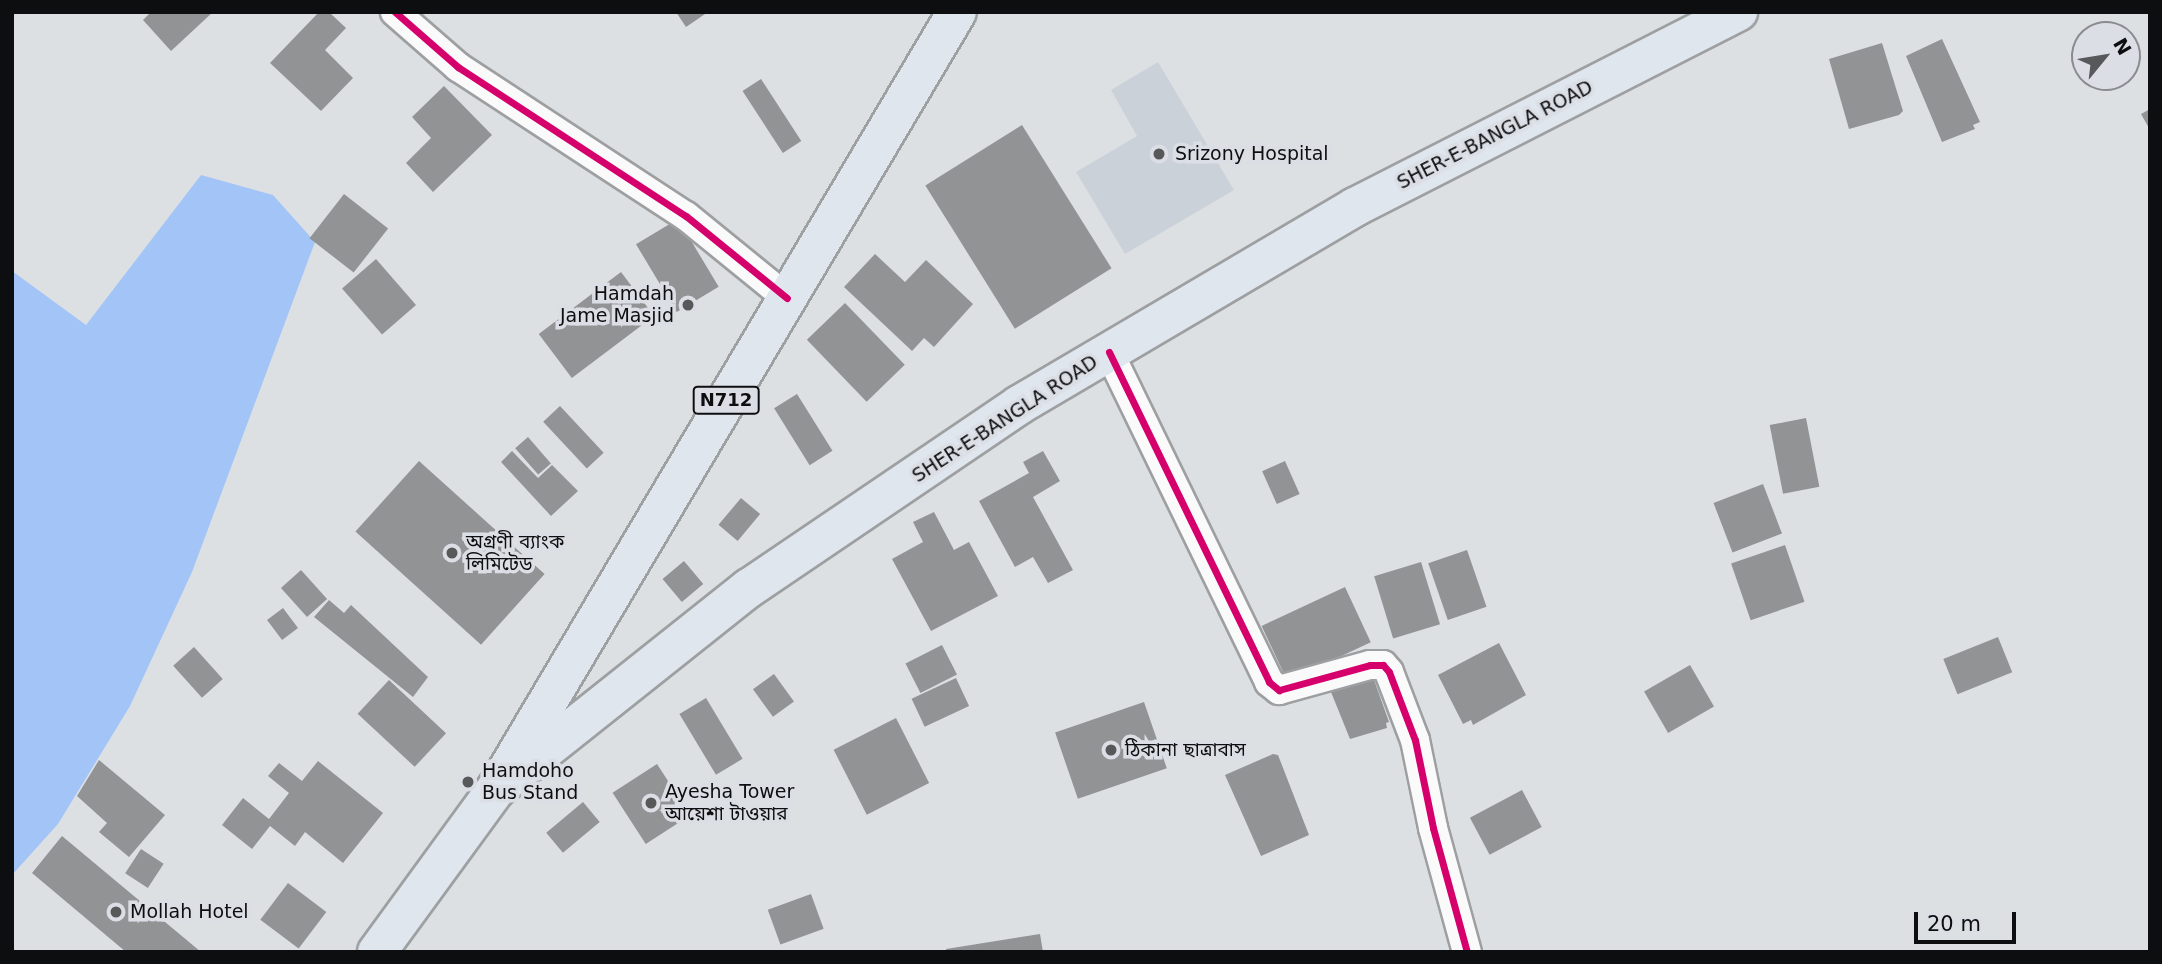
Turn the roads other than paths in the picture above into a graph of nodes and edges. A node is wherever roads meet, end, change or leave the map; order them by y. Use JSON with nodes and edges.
{"nodes":[{"id":1,"x":395,"y":12,"type":"edge"},
{"id":2,"x":957,"y":12,"type":"edge"},
{"id":3,"x":1738,"y":12,"type":"edge"},
{"id":4,"x":787,"y":298,"type":"junction"},
{"id":5,"x":1109,"y":352,"type":"junction"},
{"id":6,"x":496,"y":789,"type":"junction"},
{"id":7,"x":377,"y":952,"type":"edge"},
{"id":8,"x":1467,"y":952,"type":"edge"}],
"edges":[{"from":1,"to":4,"type":"street"},
{"from":2,"to":4,"type":"highway","number":"N712"},
{"from":3,"to":5,"type":"highway","name":"SHER-E-BANGLA ROAD"},
{"from":4,"to":6,"type":"highway","number":"N712"},
{"from":5,"to":6,"type":"highway","name":"SHER-E-BANGLA ROAD"},
{"from":5,"to":8,"type":"street"},
{"from":6,"to":7,"type":"highway","number":"N712"}]}
